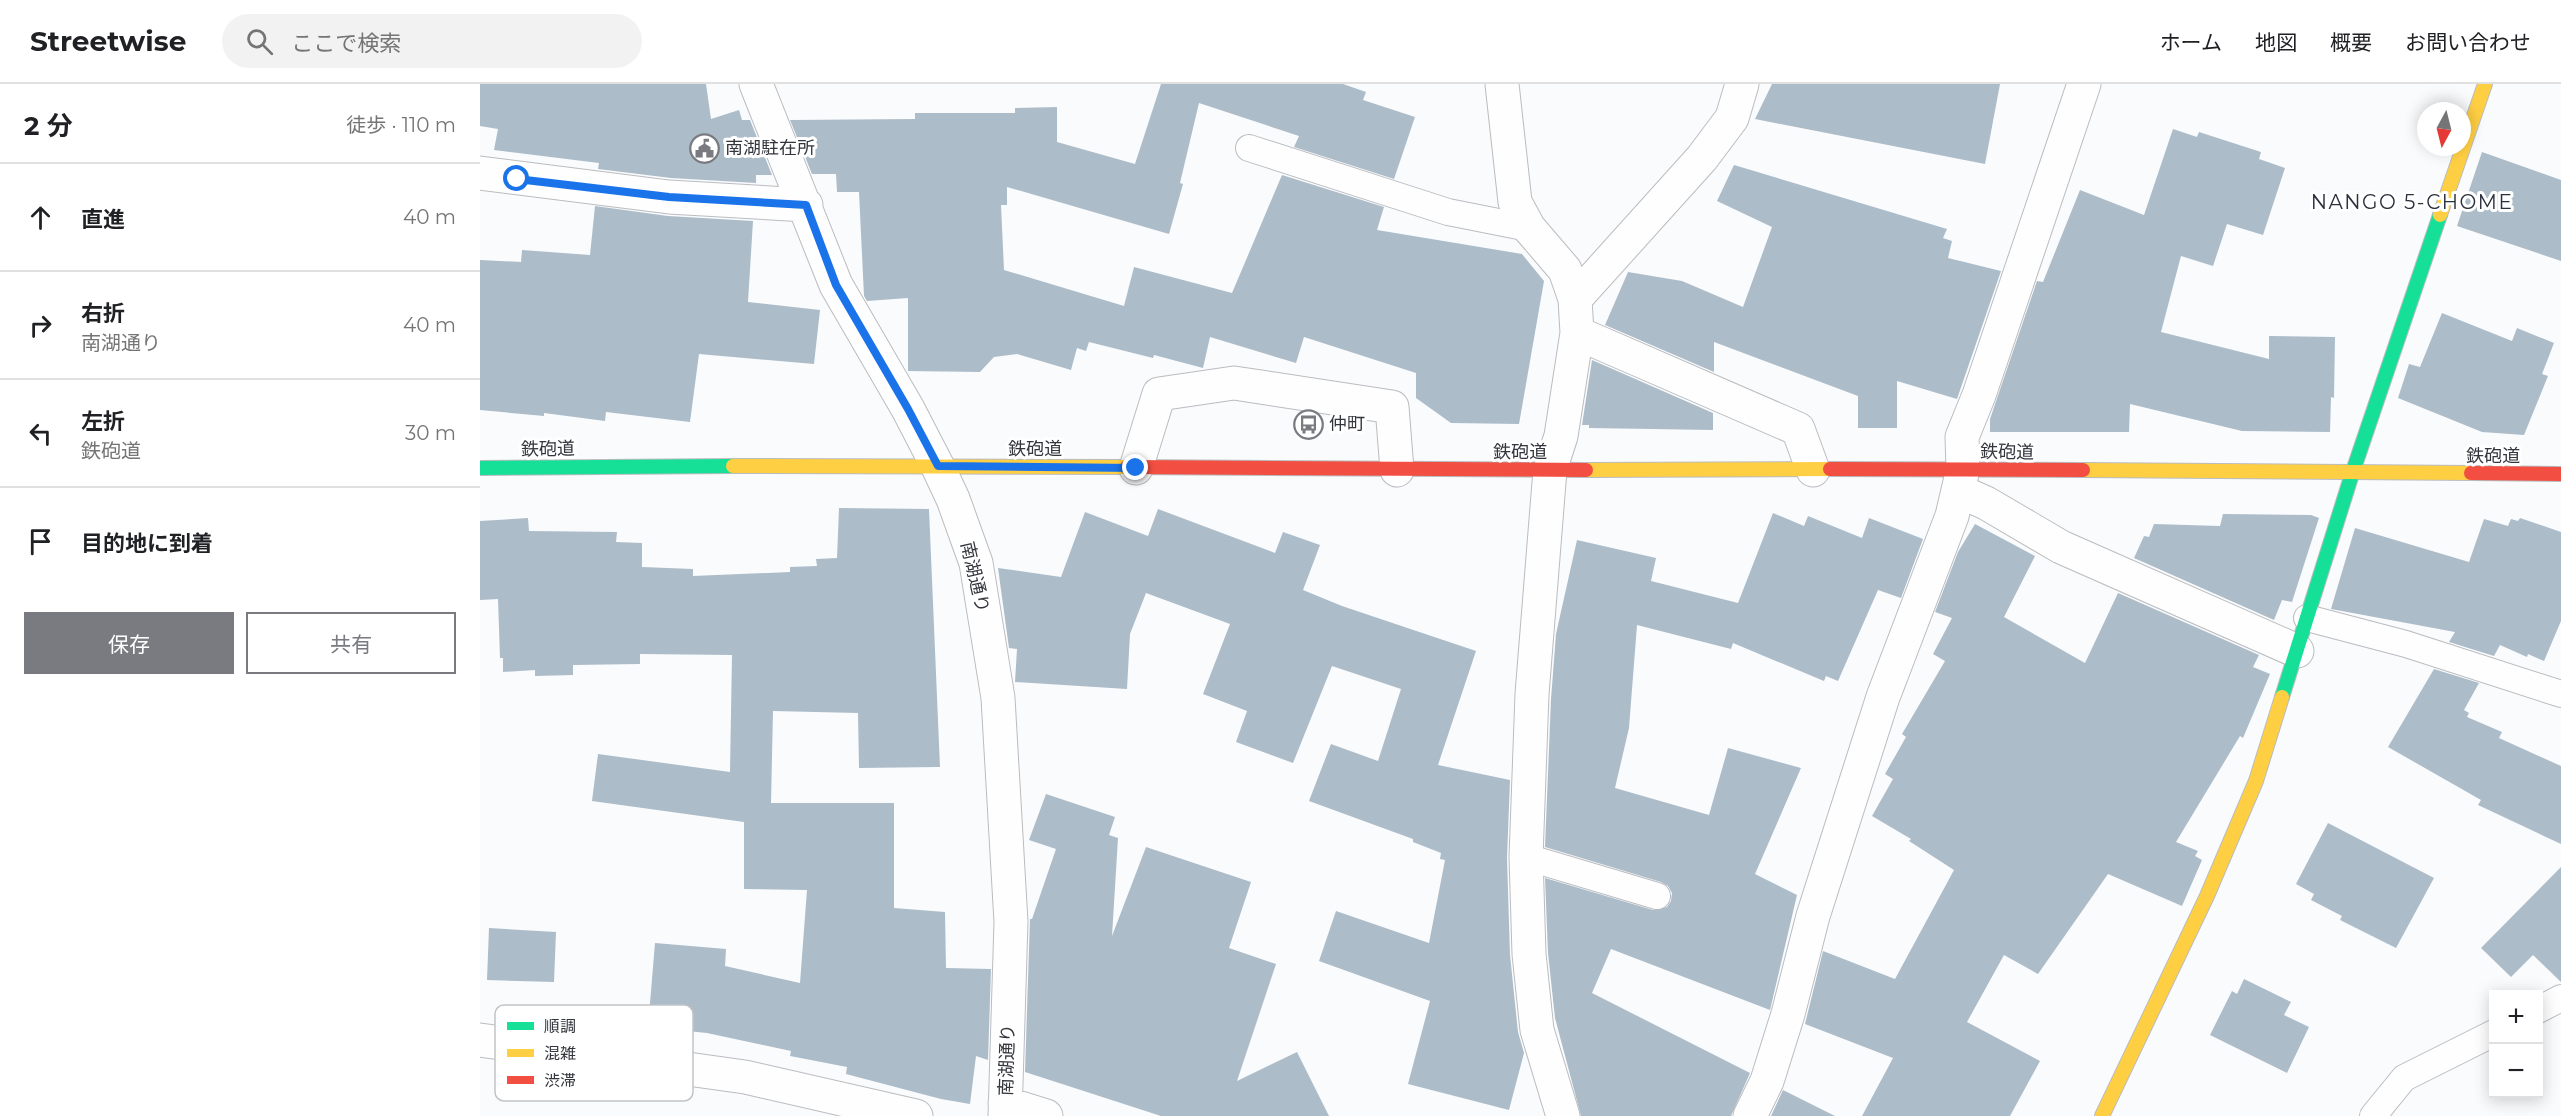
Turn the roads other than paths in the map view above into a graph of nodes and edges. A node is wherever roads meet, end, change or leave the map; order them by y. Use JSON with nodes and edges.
{"nodes":[{"id":1,"x":756,"y":84,"type":"edge"},
{"id":2,"x":1502,"y":84,"type":"edge"},
{"id":3,"x":1742,"y":84,"type":"edge"},
{"id":4,"x":2084,"y":84,"type":"edge"},
{"id":5,"x":2485,"y":84,"type":"edge"},
{"id":6,"x":1249,"y":148,"type":"dead end"},
{"id":7,"x":480,"y":173,"type":"edge"},
{"id":8,"x":806,"y":205,"type":"junction"},
{"id":9,"x":1529,"y":228,"type":"junction"},
{"id":10,"x":1575,"y":299,"type":"junction"},
{"id":11,"x":1577,"y":333,"type":"junction"},
{"id":12,"x":938,"y":466,"type":"junction"},
{"id":13,"x":480,"y":468,"type":"edge"},
{"id":14,"x":1136,"y":468,"type":"junction"},
{"id":15,"x":1397,"y":470,"type":"junction"},
{"id":16,"x":1550,"y":470,"type":"junction"},
{"id":17,"x":1813,"y":470,"type":"junction"},
{"id":18,"x":2352,"y":474,"type":"junction"},
{"id":19,"x":2561,"y":474,"type":"edge"},
{"id":20,"x":1961,"y":480,"type":"junction"},
{"id":21,"x":2307,"y":618,"type":"junction"},
{"id":22,"x":2297,"y":651,"type":"junction"},
{"id":23,"x":2561,"y":694,"type":"edge"},
{"id":24,"x":1526,"y":857,"type":"junction"},
{"id":25,"x":1657,"y":896,"type":"dead end"},
{"id":26,"x":2561,"y":998,"type":"edge"},
{"id":27,"x":2543,"y":1007,"type":"edge"},
{"id":28,"x":2489,"y":1035,"type":"edge"},
{"id":29,"x":480,"y":1040,"type":"edge"},
{"id":30,"x":495,"y":1042,"type":"edge"},
{"id":31,"x":693,"y":1070,"type":"edge"},
{"id":32,"x":1005,"y":1109,"type":"edge"},
{"id":33,"x":916,"y":1116,"type":"edge"},
{"id":34,"x":1046,"y":1116,"type":"edge"},
{"id":35,"x":1563,"y":1116,"type":"edge"},
{"id":36,"x":1750,"y":1116,"type":"edge"},
{"id":37,"x":2102,"y":1116,"type":"edge"},
{"id":38,"x":2373,"y":1116,"type":"edge"}],
"edges":[{"from":1,"to":8,"type":"street","name":"南湖通り"},
{"from":2,"to":9,"type":"street"},
{"from":3,"to":10,"type":"street"},
{"from":4,"to":20,"type":"street"},
{"from":5,"to":18,"type":"street"},
{"from":6,"to":9,"type":"lane"},
{"from":7,"to":8,"type":"street"},
{"from":8,"to":12,"type":"street","name":"南湖通り"},
{"from":9,"to":10,"type":"street"},
{"from":10,"to":11,"type":"street"},
{"from":11,"to":16,"type":"street"},
{"from":11,"to":17,"type":"street"},
{"from":12,"to":13,"type":"street","name":"鉄砲道"},
{"from":12,"to":14,"type":"street","name":"鉄砲道"},
{"from":12,"to":32,"type":"street","name":"南湖通り"},
{"from":14,"to":15,"type":"street","name":"鉄砲道"},
{"from":14,"to":15,"type":"street"},
{"from":15,"to":16,"type":"street","name":"鉄砲道"},
{"from":16,"to":17,"type":"street","name":"鉄砲道"},
{"from":16,"to":24,"type":"street"},
{"from":17,"to":20,"type":"street","name":"鉄砲道"},
{"from":18,"to":19,"type":"street","name":"鉄砲道"},
{"from":18,"to":20,"type":"street","name":"鉄砲道"},
{"from":18,"to":21,"type":"street"},
{"from":20,"to":22,"type":"street"},
{"from":20,"to":36,"type":"street"},
{"from":21,"to":22,"type":"street"},
{"from":21,"to":23,"type":"lane"},
{"from":22,"to":37,"type":"street"},
{"from":24,"to":25,"type":"lane"},
{"from":24,"to":35,"type":"street"},
{"from":26,"to":27,"type":"lane"},
{"from":28,"to":38,"type":"lane"},
{"from":29,"to":30,"type":"street"},
{"from":31,"to":33,"type":"street"},
{"from":32,"to":34,"type":"street"}]}
